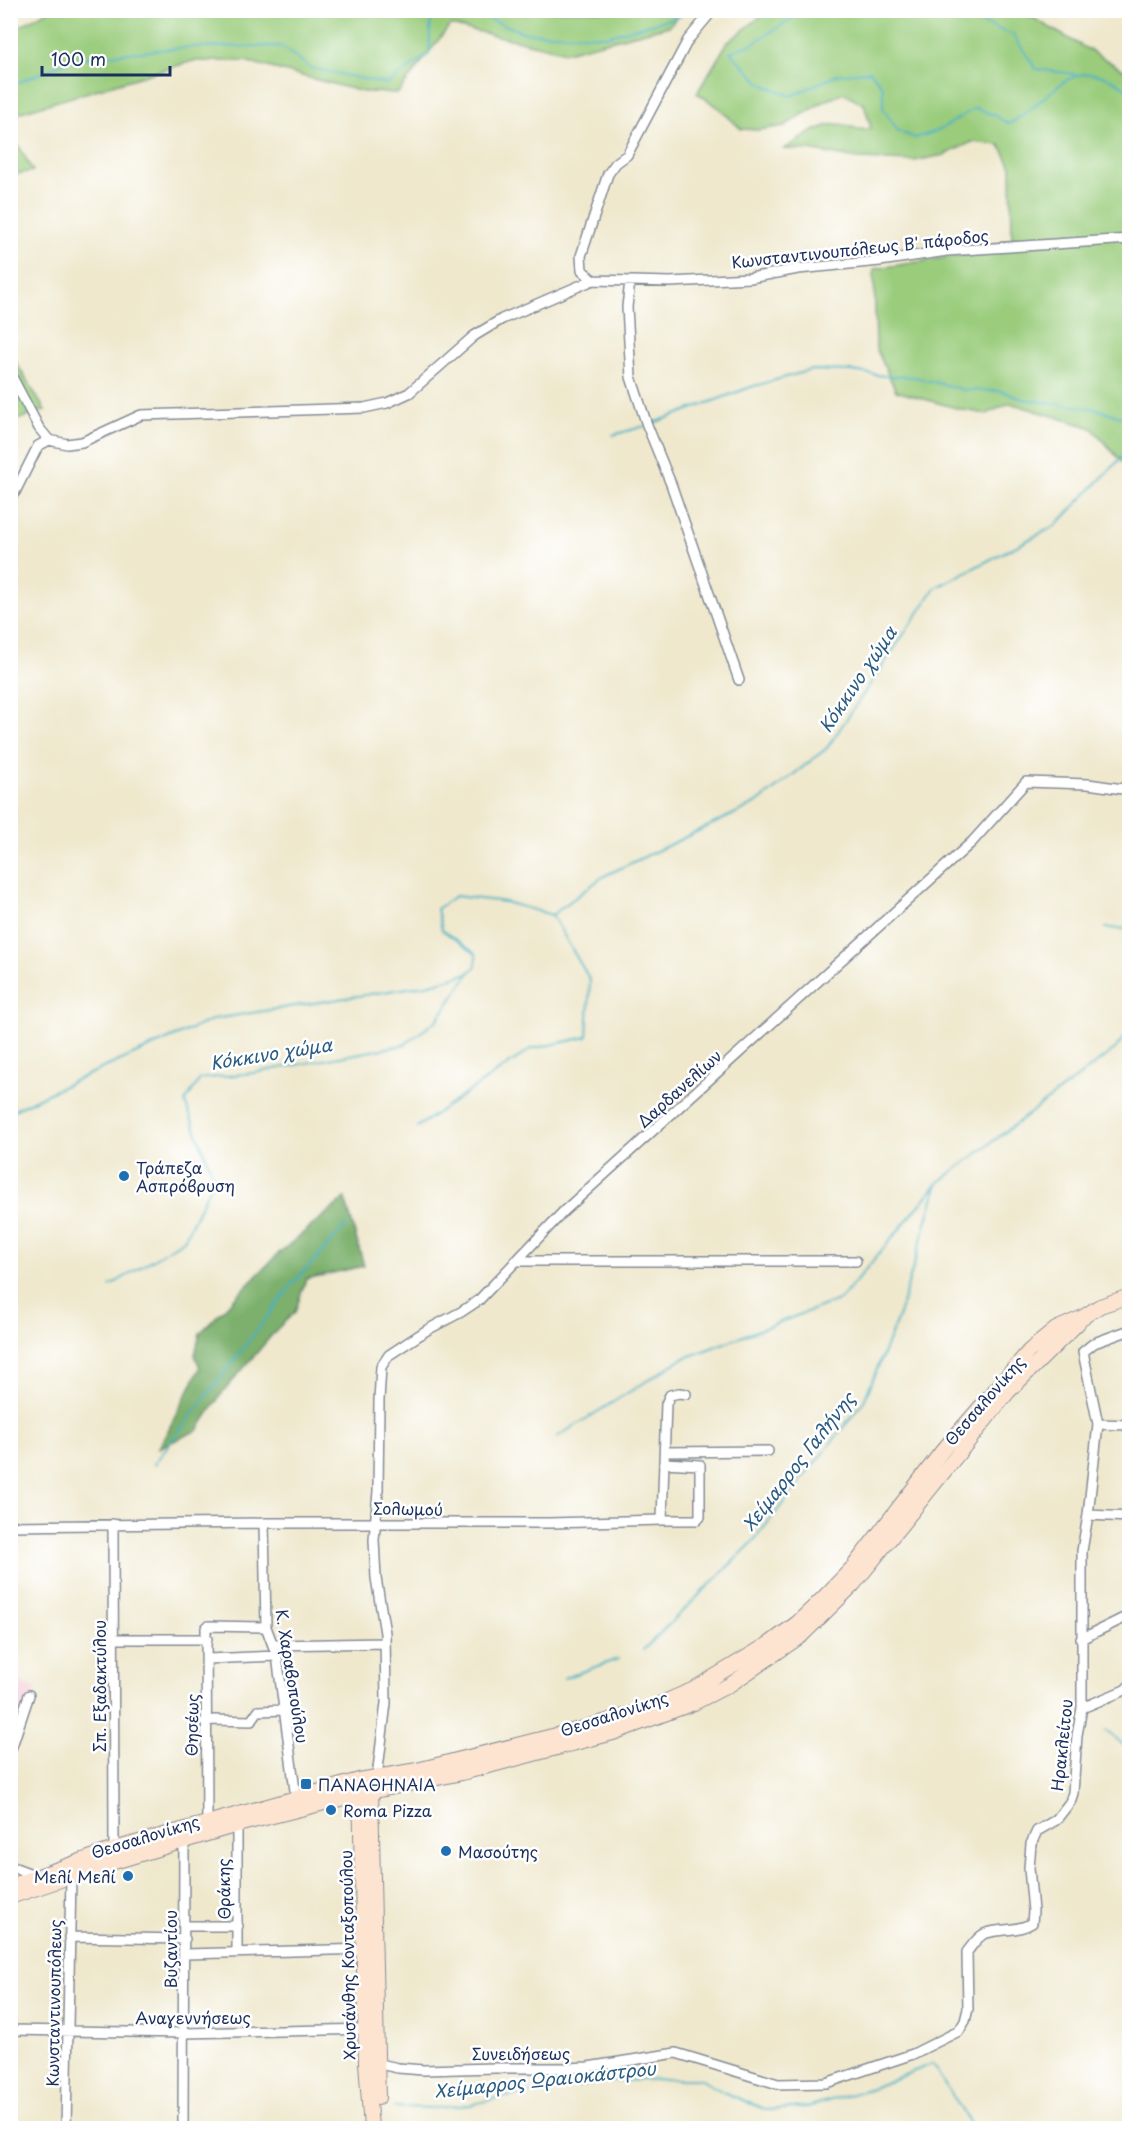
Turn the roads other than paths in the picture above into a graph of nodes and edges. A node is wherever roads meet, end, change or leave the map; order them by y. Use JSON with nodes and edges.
{"nodes":[{"id":1,"x":713,"y":10,"type":"edge"},
{"id":2,"x":1130,"y":239,"type":"edge"},
{"id":3,"x":593,"y":280,"type":"junction"},
{"id":4,"x":630,"y":281,"type":"junction"},
{"id":5,"x":10,"y":373,"type":"edge"},
{"id":6,"x":49,"y":440,"type":"junction"},
{"id":7,"x":10,"y":498,"type":"edge"},
{"id":8,"x":739,"y":680,"type":"dead end"},
{"id":9,"x":1130,"y":790,"type":"edge"},
{"id":10,"x":515,"y":1261,"type":"junction"},
{"id":11,"x":856,"y":1261,"type":"dead end"},
{"id":12,"x":1130,"y":1296,"type":"edge"},
{"id":13,"x":1130,"y":1330,"type":"edge"},
{"id":14,"x":686,"y":1394,"type":"dead end"},
{"id":15,"x":1098,"y":1424,"type":"junction"},
{"id":16,"x":1130,"y":1425,"type":"edge"},
{"id":17,"x":768,"y":1451,"type":"dead end"},
{"id":18,"x":665,"y":1452,"type":"junction"},
{"id":19,"x":664,"y":1464,"type":"junction"},
{"id":20,"x":1088,"y":1515,"type":"junction"},
{"id":21,"x":1130,"y":1516,"type":"edge"},
{"id":22,"x":662,"y":1520,"type":"junction"},
{"id":23,"x":264,"y":1522,"type":"junction"},
{"id":24,"x":375,"y":1523,"type":"junction"},
{"id":25,"x":113,"y":1524,"type":"junction"},
{"id":26,"x":10,"y":1526,"type":"edge"},
{"id":27,"x":1130,"y":1615,"type":"edge"},
{"id":28,"x":266,"y":1627,"type":"junction"},
{"id":29,"x":114,"y":1639,"type":"junction"},
{"id":30,"x":207,"y":1639,"type":"junction"},
{"id":31,"x":1080,"y":1639,"type":"junction"},
{"id":32,"x":385,"y":1642,"type":"junction"},
{"id":33,"x":273,"y":1645,"type":"junction"},
{"id":34,"x":278,"y":1656,"type":"junction"},
{"id":35,"x":208,"y":1659,"type":"junction"},
{"id":36,"x":1128,"y":1690,"type":"edge"},
{"id":37,"x":29,"y":1695,"type":"dead end"},
{"id":38,"x":1082,"y":1708,"type":"junction"},
{"id":39,"x":285,"y":1710,"type":"junction"},
{"id":40,"x":206,"y":1722,"type":"junction"},
{"id":41,"x":12,"y":1745,"type":"edge"},
{"id":42,"x":369,"y":1786,"type":"junction"},
{"id":43,"x":296,"y":1798,"type":"junction"},
{"id":44,"x":207,"y":1824,"type":"junction"},
{"id":45,"x":237,"y":1825,"type":"junction"},
{"id":46,"x":184,"y":1841,"type":"junction"},
{"id":47,"x":114,"y":1849,"type":"junction"},
{"id":48,"x":10,"y":1866,"type":"edge"},
{"id":49,"x":38,"y":1876,"type":"junction"},
{"id":50,"x":71,"y":1877,"type":"junction"},
{"id":51,"x":10,"y":1886,"type":"edge"},
{"id":52,"x":10,"y":1897,"type":"edge"},
{"id":53,"x":185,"y":1926,"type":"junction"},
{"id":54,"x":238,"y":1926,"type":"junction"},
{"id":55,"x":69,"y":1937,"type":"junction"},
{"id":56,"x":185,"y":1939,"type":"junction"},
{"id":57,"x":369,"y":1949,"type":"junction"},
{"id":58,"x":237,"y":1953,"type":"junction"},
{"id":59,"x":185,"y":1954,"type":"junction"},
{"id":60,"x":371,"y":2029,"type":"junction"},
{"id":61,"x":10,"y":2030,"type":"edge"},
{"id":62,"x":67,"y":2032,"type":"junction"},
{"id":63,"x":185,"y":2033,"type":"junction"},
{"id":64,"x":676,"y":2053,"type":"joint"},
{"id":65,"x":371,"y":2063,"type":"junction"},
{"id":66,"x":66,"y":2128,"type":"edge"},
{"id":67,"x":183,"y":2128,"type":"edge"},
{"id":68,"x":371,"y":2128,"type":"edge"},
{"id":69,"x":380,"y":2128,"type":"edge"}],
"edges":[{"from":1,"to":3,"type":"street"},
{"from":2,"to":4,"type":"street","name":"Κωνσταντινουπόλεως Β' πάροδος"},
{"from":3,"to":4,"type":"street","name":"Κωνσταντινουπόλεως Β' πάροδος"},
{"from":3,"to":6,"type":"street"},
{"from":4,"to":8,"type":"street"},
{"from":5,"to":6,"type":"street"},
{"from":6,"to":7,"type":"street"},
{"from":9,"to":10,"type":"street","name":"Δαρδανελίων"},
{"from":10,"to":11,"type":"street"},
{"from":10,"to":24,"type":"street","name":"Δαρδανελίων"},
{"from":12,"to":42,"type":"main road","name":"Θεσσαλονίκης"},
{"from":13,"to":15,"type":"street","name":"Ηρακλείτου"},
{"from":14,"to":18,"type":"street"},
{"from":15,"to":16,"type":"street"},
{"from":15,"to":20,"type":"street","name":"Ηρακλείτου"},
{"from":17,"to":18,"type":"street"},
{"from":18,"to":19,"type":"street"},
{"from":19,"to":22,"type":"street"},
{"from":19,"to":22,"type":"street","name":"Σολωμού"},
{"from":20,"to":21,"type":"street"},
{"from":20,"to":31,"type":"street","name":"Ηρακλείτου"},
{"from":22,"to":24,"type":"street","name":"Σολωμού"},
{"from":23,"to":24,"type":"street","name":"Σολωμού"},
{"from":23,"to":25,"type":"street","name":"Σολωμού"},
{"from":23,"to":28,"type":"street","name":"Κ. Χαραβοπούλου"},
{"from":24,"to":32,"type":"street","name":"Χρυσάνθης Κονταξοπούλου"},
{"from":25,"to":26,"type":"street","name":"Σολωμού"},
{"from":25,"to":29,"type":"street","name":"Σπ. Εξαδακτύλου"},
{"from":27,"to":31,"type":"street"},
{"from":28,"to":30,"type":"street","name":"Θησέως"},
{"from":28,"to":33,"type":"street","name":"Κ. Χαραβοπούλου"},
{"from":29,"to":30,"type":"street"},
{"from":29,"to":47,"type":"street","name":"Σπ. Εξαδακτύλου"},
{"from":30,"to":35,"type":"street","name":"Θησέως"},
{"from":31,"to":38,"type":"street","name":"Ηρακλείτου"},
{"from":32,"to":33,"type":"street"},
{"from":32,"to":42,"type":"street","name":"Χρυσάνθης Κονταξοπούλου"},
{"from":33,"to":34,"type":"street","name":"Κ. Χαραβοπούλου"},
{"from":34,"to":35,"type":"street"},
{"from":34,"to":39,"type":"street","name":"Κ. Χαραβοπούλου"},
{"from":35,"to":40,"type":"street","name":"Θησέως"},
{"from":36,"to":38,"type":"street"},
{"from":37,"to":41,"type":"street"},
{"from":38,"to":64,"type":"street","name":"Ηρακλείτου"},
{"from":39,"to":40,"type":"street"},
{"from":39,"to":43,"type":"street","name":"Κ. Χαραβοπούλου"},
{"from":40,"to":44,"type":"street","name":"Θησέως"},
{"from":42,"to":43,"type":"main road","name":"Θεσσαλονίκης"},
{"from":42,"to":45,"type":"main road","name":"Θεσσαλονίκης"},
{"from":42,"to":57,"type":"main road","name":"Χρυσάνθης Κονταξοπούλου"},
{"from":43,"to":44,"type":"main road","name":"Θεσσαλονίκης"},
{"from":44,"to":47,"type":"main road","name":"Θεσσαλονίκης"},
{"from":45,"to":46,"type":"main road","name":"Θεσσαλονίκης"},
{"from":45,"to":54,"type":"street","name":"Θράκης"},
{"from":46,"to":50,"type":"main road","name":"Θεσσαλονίκης"},
{"from":46,"to":53,"type":"street","name":"Βυζαντίου"},
{"from":47,"to":49,"type":"main road","name":"Θεσσαλονίκης"},
{"from":48,"to":49,"type":"street"},
{"from":49,"to":51,"type":"main road","name":"Θεσσαλονίκης"},
{"from":50,"to":52,"type":"main road","name":"Θεσσαλονίκης"},
{"from":50,"to":55,"type":"street","name":"Κωνσταντινουπόλεως"},
{"from":53,"to":54,"type":"street"},
{"from":53,"to":56,"type":"street","name":"Βυζαντίου"},
{"from":54,"to":58,"type":"street","name":"Θράκης"},
{"from":55,"to":56,"type":"street"},
{"from":55,"to":62,"type":"street","name":"Κωνσταντινουπόλεως"},
{"from":56,"to":59,"type":"street","name":"Βυζαντίου"},
{"from":57,"to":58,"type":"street"},
{"from":57,"to":60,"type":"main road","name":"Χρυσάνθης Κονταξοπούλου"},
{"from":58,"to":59,"type":"street"},
{"from":59,"to":63,"type":"street","name":"Βυζαντίου"},
{"from":60,"to":63,"type":"street","name":"Αναγεννήσεως"},
{"from":60,"to":65,"type":"main road","name":"Χρυσάνθης Κονταξοπούλου"},
{"from":61,"to":62,"type":"street","name":"Αναγεννήσεως"},
{"from":62,"to":63,"type":"street","name":"Αναγεννήσεως"},
{"from":62,"to":66,"type":"street","name":"Κωνσταντινουπόλεως"},
{"from":63,"to":67,"type":"street","name":"Βυζαντίου"},
{"from":64,"to":65,"type":"street","name":"Συνειδήσεως"},
{"from":65,"to":68,"type":"main road","name":"Χρυσάνθης Κονταξοπούλου"},
{"from":65,"to":69,"type":"main road","name":"Χρυσάνθης Κονταξοπούλου"}]}
